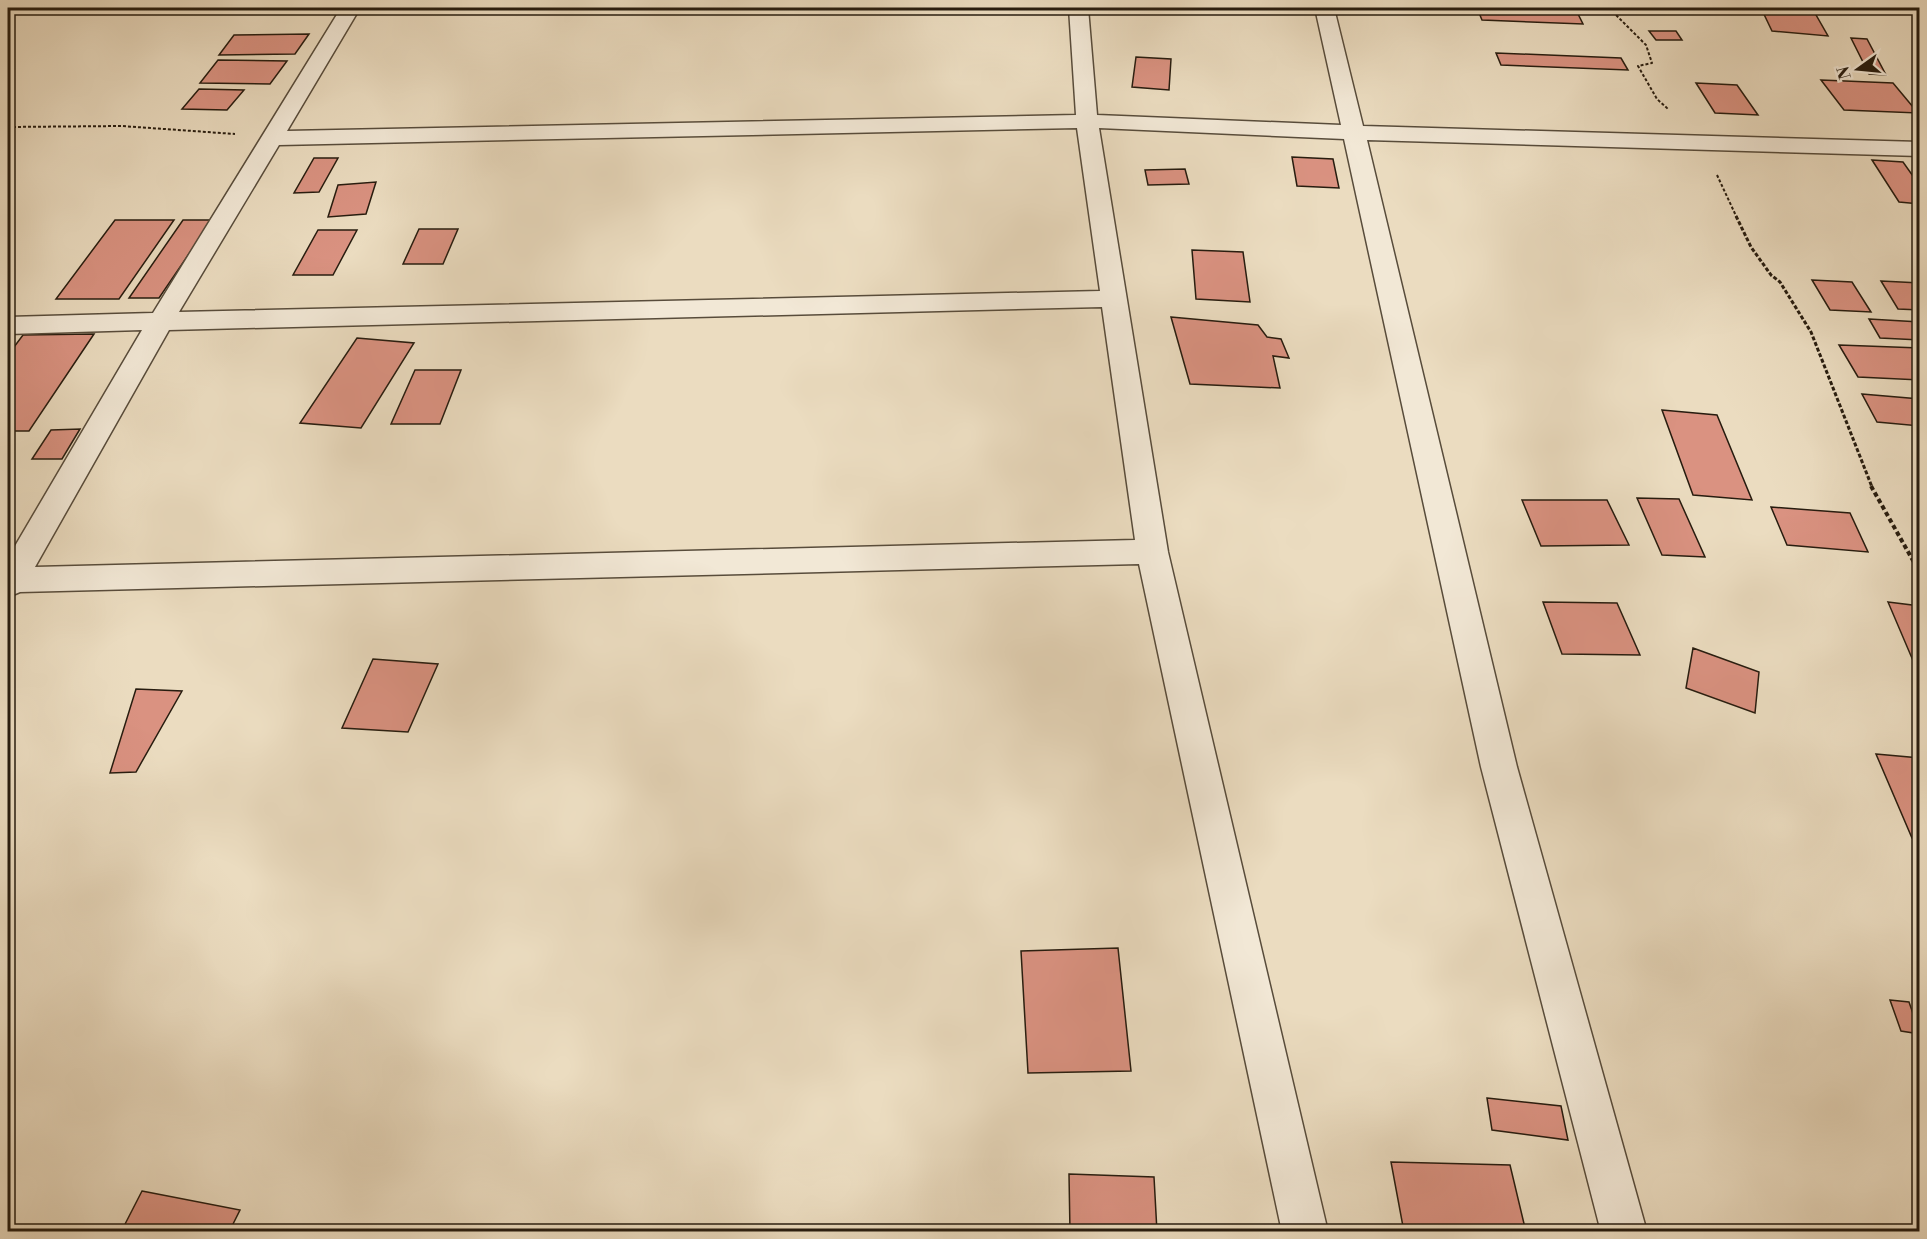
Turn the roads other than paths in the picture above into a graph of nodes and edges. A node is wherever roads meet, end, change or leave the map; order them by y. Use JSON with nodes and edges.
{"nodes":[{"id":1,"x":350,"y":8,"type":"edge"},
{"id":2,"x":1078,"y":8,"type":"edge"},
{"id":3,"x":1325,"y":8,"type":"edge"},
{"id":4,"x":1087,"y":121,"type":"junction"},
{"id":5,"x":1352,"y":132,"type":"junction"},
{"id":6,"x":271,"y":138,"type":"junction"},
{"id":7,"x":1920,"y":149,"type":"edge"},
{"id":8,"x":1115,"y":299,"type":"junction"},
{"id":9,"x":161,"y":321,"type":"junction"},
{"id":10,"x":8,"y":325,"type":"edge"},
{"id":11,"x":1152,"y":552,"type":"junction"},
{"id":12,"x":8,"y":581,"type":"edge"},
{"id":13,"x":1305,"y":1232,"type":"edge"},
{"id":14,"x":1624,"y":1232,"type":"edge"}],
"edges":[{"from":1,"to":6,"type":"street"},
{"from":2,"to":4,"type":"street"},
{"from":3,"to":5,"type":"street"},
{"from":4,"to":5,"type":"street"},
{"from":4,"to":6,"type":"street"},
{"from":4,"to":8,"type":"street"},
{"from":5,"to":7,"type":"street"},
{"from":5,"to":14,"type":"street"},
{"from":6,"to":9,"type":"street"},
{"from":8,"to":9,"type":"street"},
{"from":8,"to":11,"type":"street"},
{"from":9,"to":10,"type":"street"},
{"from":9,"to":12,"type":"street"},
{"from":11,"to":12,"type":"street"},
{"from":11,"to":13,"type":"street"}]}
